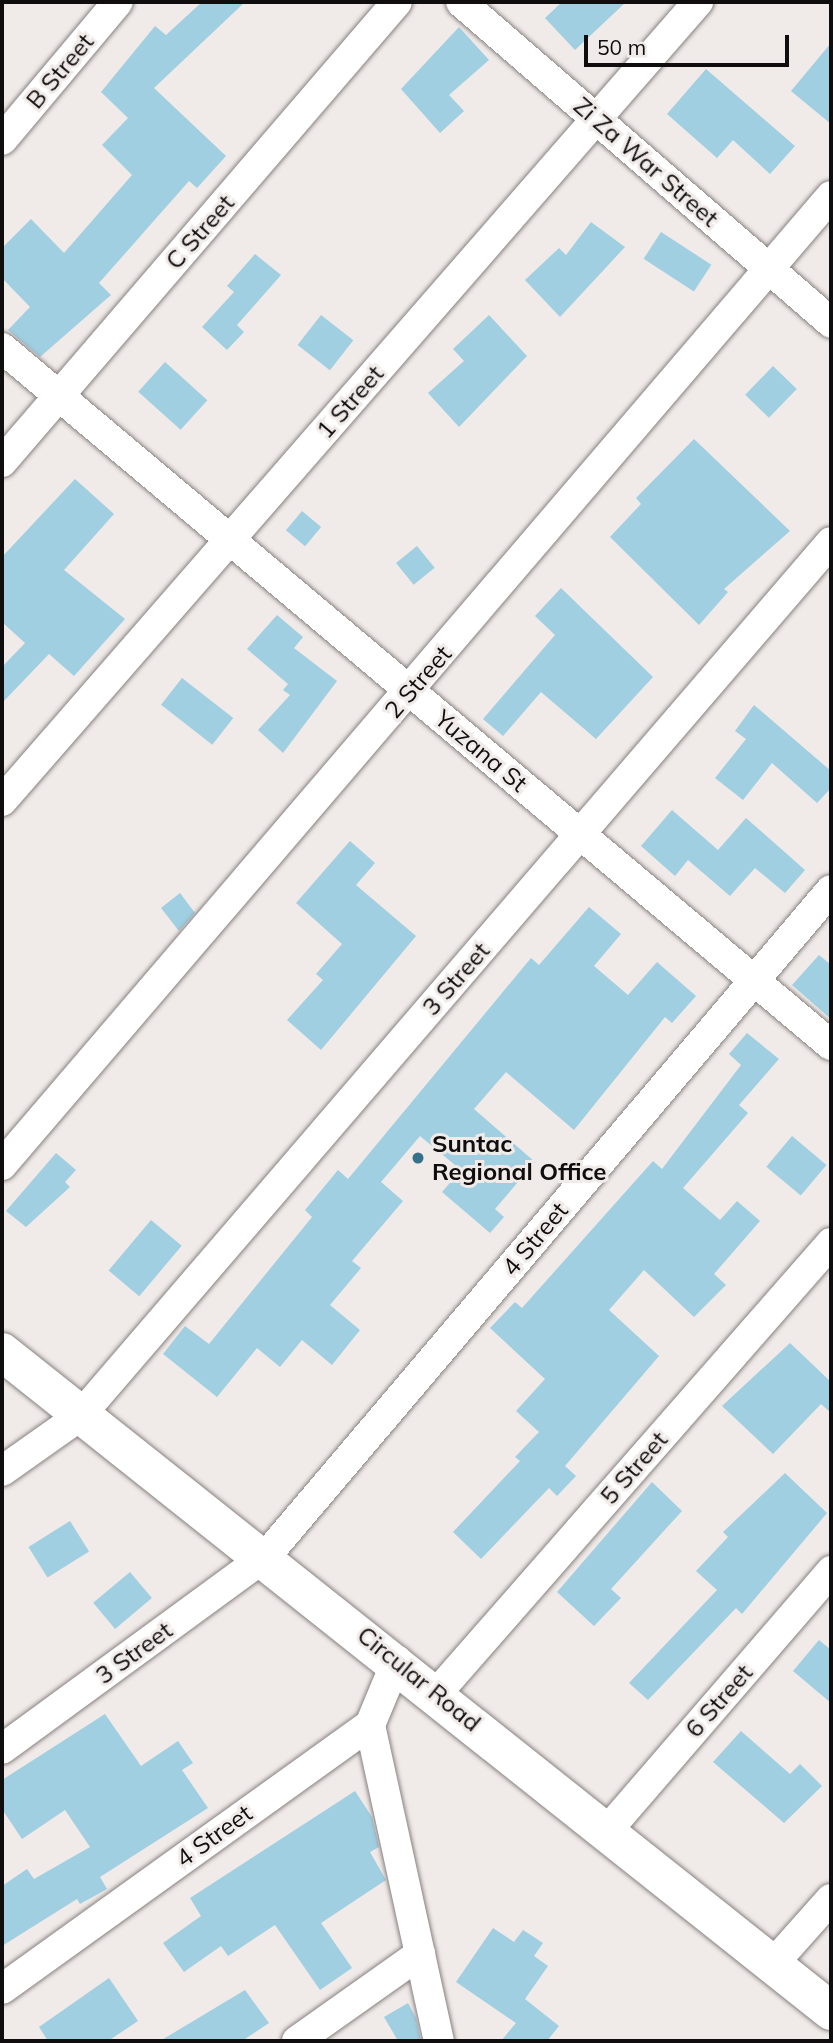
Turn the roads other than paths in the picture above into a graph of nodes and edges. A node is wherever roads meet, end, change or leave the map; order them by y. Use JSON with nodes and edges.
{"nodes":[{"id":1,"x":118,"y":2,"type":"edge"},
{"id":2,"x":397,"y":2,"type":"edge"},
{"id":3,"x":461,"y":2,"type":"edge"},
{"id":4,"x":698,"y":2,"type":"edge"},
{"id":5,"x":596,"y":119,"type":"junction"},
{"id":6,"x":2,"y":140,"type":"edge"},
{"id":7,"x":831,"y":195,"type":"edge"},
{"id":8,"x":769,"y":269,"type":"junction"},
{"id":9,"x":831,"y":323,"type":"edge"},
{"id":10,"x":2,"y":348,"type":"edge"},
{"id":11,"x":59,"y":397,"type":"junction"},
{"id":12,"x":2,"y":462,"type":"edge"},
{"id":13,"x":230,"y":540,"type":"junction"},
{"id":14,"x":831,"y":542,"type":"edge"},
{"id":15,"x":410,"y":692,"type":"junction"},
{"id":16,"x":2,"y":802,"type":"edge"},
{"id":17,"x":580,"y":835,"type":"junction"},
{"id":18,"x":831,"y":890,"type":"edge"},
{"id":19,"x":754,"y":981,"type":"junction"},
{"id":20,"x":831,"y":1045,"type":"edge"},
{"id":21,"x":2,"y":1165,"type":"edge"},
{"id":22,"x":831,"y":1243,"type":"edge"},
{"id":23,"x":2,"y":1352,"type":"edge"},
{"id":24,"x":80,"y":1416,"type":"junction"},
{"id":25,"x":2,"y":1471,"type":"edge"},
{"id":26,"x":266,"y":1556,"type":"junction"},
{"id":27,"x":831,"y":1571,"type":"edge"},
{"id":28,"x":397,"y":1660,"type":"junction"},
{"id":29,"x":437,"y":1693,"type":"junction"},
{"id":30,"x":370,"y":1725,"type":"junction"},
{"id":31,"x":2,"y":1749,"type":"edge"},
{"id":32,"x":606,"y":1832,"type":"junction"},
{"id":33,"x":831,"y":1899,"type":"edge"},
{"id":34,"x":420,"y":1954,"type":"junction"},
{"id":35,"x":773,"y":1964,"type":"junction"},
{"id":36,"x":2,"y":1989,"type":"edge"},
{"id":37,"x":831,"y":2011,"type":"edge"},
{"id":38,"x":297,"y":2041,"type":"edge"},
{"id":39,"x":439,"y":2041,"type":"edge"}],
"edges":[{"from":1,"to":6,"type":"street","name":"B Street"},
{"from":2,"to":11,"type":"street","name":"C Street"},
{"from":3,"to":5,"type":"street","name":"Zi Za War Street"},
{"from":4,"to":5,"type":"street","name":"1 Street"},
{"from":5,"to":8,"type":"street","name":"Zi Za War Street"},
{"from":5,"to":13,"type":"street","name":"1 Street"},
{"from":7,"to":8,"type":"street","name":"2 Street"},
{"from":8,"to":9,"type":"street","name":"Zi Za War Street"},
{"from":8,"to":15,"type":"street","name":"2 Street"},
{"from":10,"to":11,"type":"street","name":"Yuzana St"},
{"from":11,"to":12,"type":"street","name":"C Street"},
{"from":11,"to":13,"type":"street","name":"Yuzana St"},
{"from":13,"to":15,"type":"street","name":"Yuzana St"},
{"from":13,"to":16,"type":"street","name":"1 Street"},
{"from":14,"to":17,"type":"street","name":"3 Street"},
{"from":15,"to":17,"type":"street","name":"Yuzana St"},
{"from":15,"to":21,"type":"street","name":"2 Street"},
{"from":17,"to":19,"type":"street","name":"Yuzana St"},
{"from":17,"to":24,"type":"street","name":"3 Street"},
{"from":18,"to":19,"type":"street","name":"4 Street"},
{"from":19,"to":20,"type":"street","name":"Yuzana St"},
{"from":19,"to":26,"type":"street","name":"4 Street"},
{"from":22,"to":29,"type":"street","name":"5 Street"},
{"from":23,"to":24,"type":"main road","name":"Circular Road"},
{"from":24,"to":25,"type":"street"},
{"from":24,"to":26,"type":"main road","name":"Circular Road"},
{"from":26,"to":28,"type":"main road","name":"Circular Road"},
{"from":26,"to":31,"type":"street","name":"3 Street"},
{"from":27,"to":32,"type":"street","name":"6 Street"},
{"from":28,"to":29,"type":"main road","name":"Circular Road"},
{"from":28,"to":30,"type":"street"},
{"from":29,"to":32,"type":"main road","name":"Circular Road"},
{"from":30,"to":34,"type":"street"},
{"from":30,"to":36,"type":"street","name":"4 Street"},
{"from":32,"to":35,"type":"main road","name":"Circular Road"},
{"from":33,"to":35,"type":"street"},
{"from":34,"to":38,"type":"street"},
{"from":34,"to":39,"type":"street"},
{"from":35,"to":37,"type":"main road","name":"Circular Road"}]}
